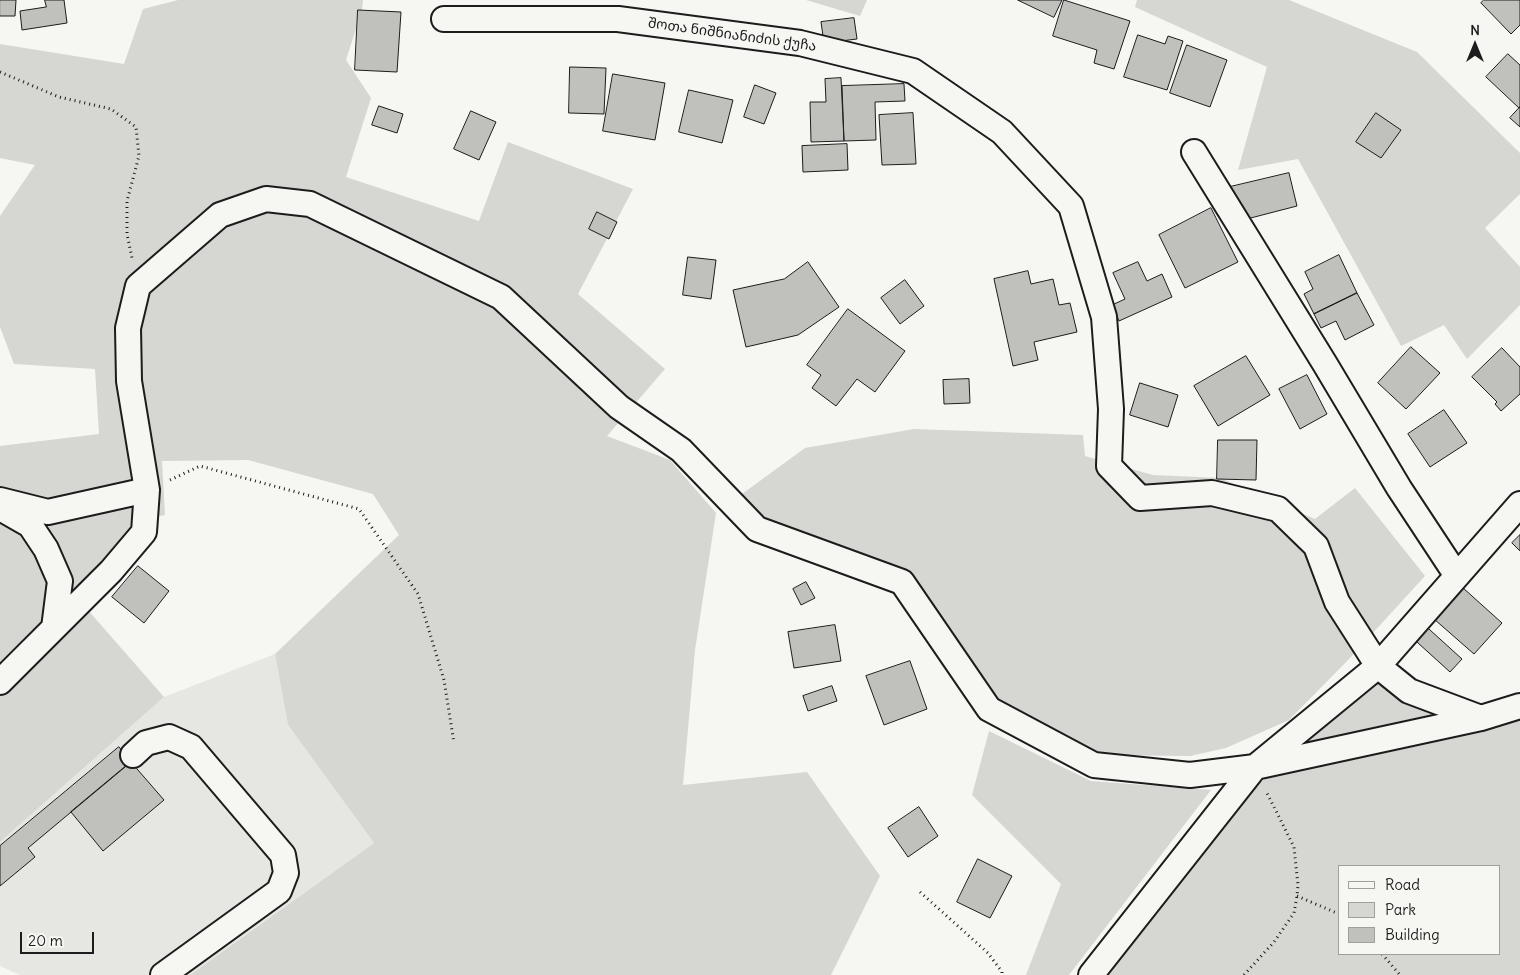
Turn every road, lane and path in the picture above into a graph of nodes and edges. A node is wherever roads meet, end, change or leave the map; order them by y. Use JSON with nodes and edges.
{"nodes":[{"id":1,"x":444,"y":19,"type":"dead end"},
{"id":2,"x":0,"y":72,"type":"edge"},
{"id":3,"x":1194,"y":152,"type":"dead end"},
{"id":4,"x":138,"y":286,"type":"junction"},
{"id":5,"x":148,"y":490,"type":"junction"},
{"id":6,"x":0,"y":500,"type":"edge"},
{"id":7,"x":1520,"y":504,"type":"edge"},
{"id":8,"x":0,"y":508,"type":"edge"},
{"id":9,"x":1457,"y":576,"type":"junction"},
{"id":10,"x":54,"y":628,"type":"junction"},
{"id":11,"x":1378,"y":666,"type":"junction"},
{"id":12,"x":0,"y":682,"type":"edge"},
{"id":13,"x":1520,"y":706,"type":"edge"},
{"id":14,"x":1481,"y":718,"type":"junction"},
{"id":15,"x":454,"y":742,"type":"dead end"},
{"id":16,"x":133,"y":755,"type":"dead end"},
{"id":17,"x":1255,"y":768,"type":"junction"},
{"id":18,"x":920,"y":892,"type":"dead end"},
{"id":19,"x":1297,"y":896,"type":"junction"},
{"id":20,"x":1338,"y":914,"type":"edge"},
{"id":21,"x":1383,"y":955,"type":"edge"},
{"id":22,"x":163,"y":975,"type":"edge"},
{"id":23,"x":1002,"y":975,"type":"edge"},
{"id":24,"x":1091,"y":975,"type":"edge"},
{"id":25,"x":1244,"y":975,"type":"edge"},
{"id":26,"x":1400,"y":975,"type":"edge"}],
"edges":[{"from":1,"to":11,"type":"street","name":"შოთა ნიშნიანიძის ქუჩა"},
{"from":2,"to":4,"type":"path"},
{"from":3,"to":9,"type":"street"},
{"from":4,"to":5,"type":"street"},
{"from":4,"to":17,"type":"street"},
{"from":5,"to":6,"type":"street"},
{"from":5,"to":10,"type":"street"},
{"from":5,"to":15,"type":"path"},
{"from":7,"to":9,"type":"street"},
{"from":8,"to":10,"type":"street"},
{"from":9,"to":11,"type":"street"},
{"from":10,"to":12,"type":"street"},
{"from":11,"to":14,"type":"street","name":"შოთა ნიშნიანიძის ქუჩა"},
{"from":11,"to":17,"type":"street"},
{"from":13,"to":14,"type":"street"},
{"from":14,"to":17,"type":"street"},
{"from":16,"to":22,"type":"street"},
{"from":17,"to":19,"type":"path"},
{"from":17,"to":24,"type":"street"},
{"from":18,"to":23,"type":"path"},
{"from":19,"to":20,"type":"path"},
{"from":19,"to":25,"type":"path"},
{"from":21,"to":26,"type":"path"}]}
